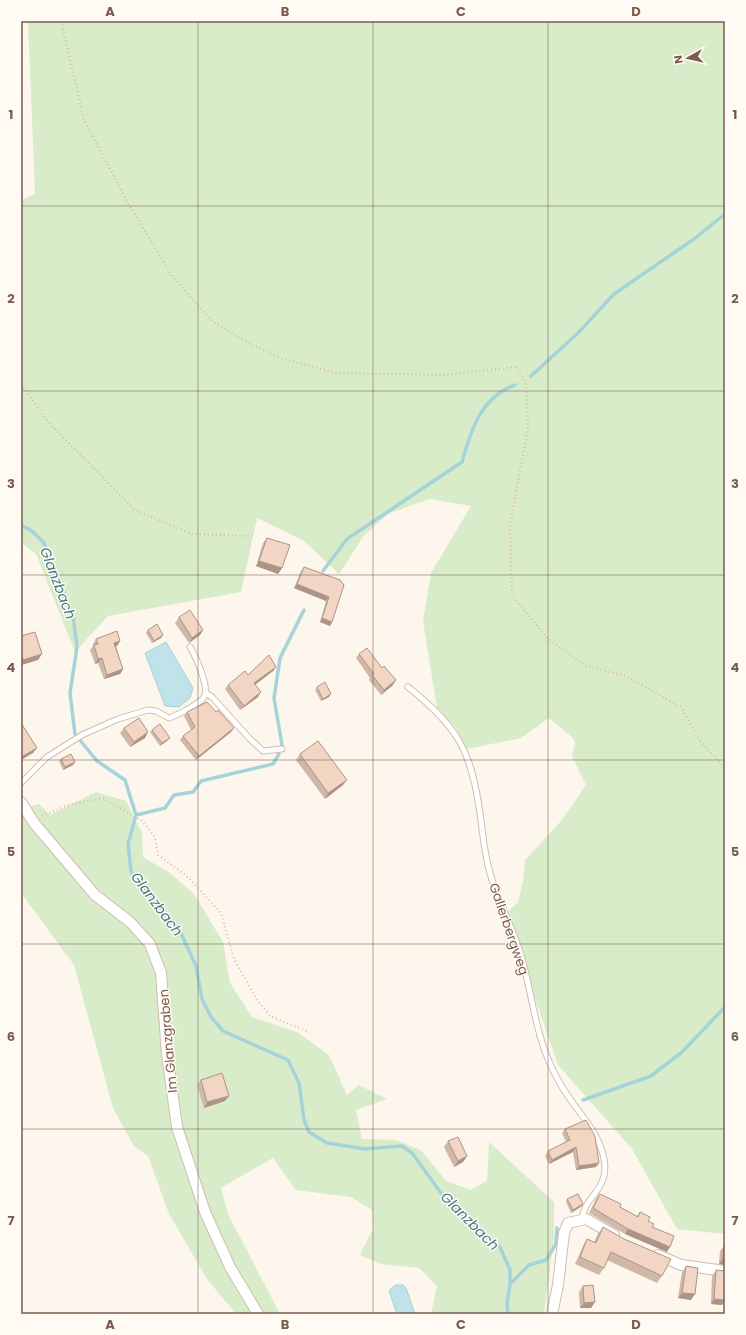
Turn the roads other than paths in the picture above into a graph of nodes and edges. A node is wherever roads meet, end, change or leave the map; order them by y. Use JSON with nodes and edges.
{"nodes":[{"id":1,"x":190,"y":647,"type":"dead end"},
{"id":2,"x":408,"y":688,"type":"dead end"},
{"id":3,"x":206,"y":693,"type":"junction"},
{"id":4,"x":282,"y":749,"type":"dead end"},
{"id":5,"x":21,"y":783,"type":"edge"},
{"id":6,"x":21,"y":802,"type":"edge"},
{"id":7,"x":582,"y":1219,"type":"junction"},
{"id":8,"x":622,"y":1240,"type":"edge"},
{"id":9,"x":648,"y":1251,"type":"edge"},
{"id":10,"x":725,"y":1271,"type":"edge"},
{"id":11,"x":258,"y":1314,"type":"edge"},
{"id":12,"x":552,"y":1314,"type":"edge"}],
"edges":[{"from":1,"to":3,"type":"lane"},
{"from":2,"to":7,"type":"lane","name":"Gallerbergweg"},
{"from":3,"to":4,"type":"lane"},
{"from":3,"to":5,"type":"lane"},
{"from":6,"to":11,"type":"street","name":"Im Glanzgraben"},
{"from":7,"to":8,"type":"street"},
{"from":7,"to":12,"type":"street"},
{"from":9,"to":10,"type":"street"}]}
